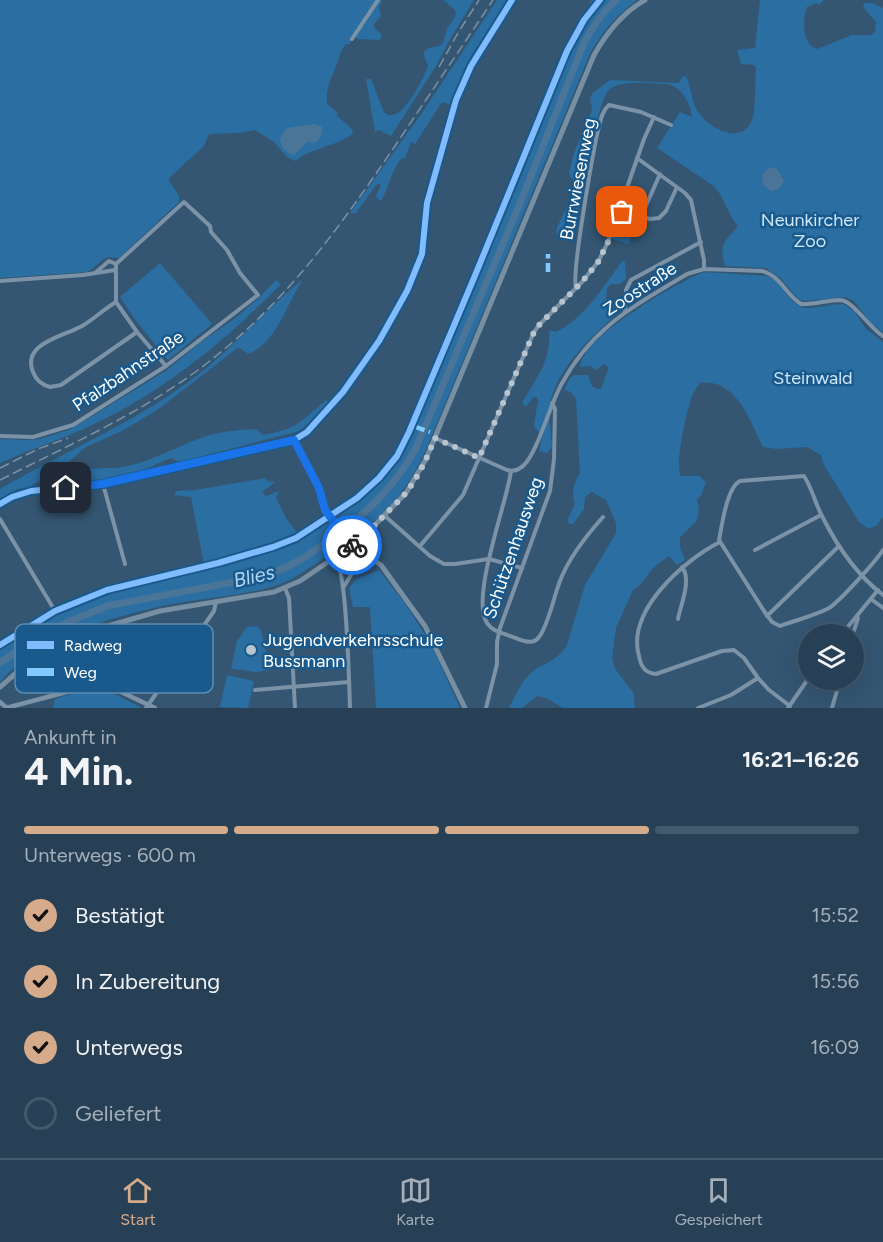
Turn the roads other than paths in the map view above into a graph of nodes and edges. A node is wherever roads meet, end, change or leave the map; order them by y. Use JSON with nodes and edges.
{"nodes":[{"id":1,"x":378,"y":0,"type":"edge"},
{"id":2,"x":512,"y":0,"type":"edge"},
{"id":3,"x":645,"y":0,"type":"edge"},
{"id":4,"x":352,"y":39,"type":"dead end"},
{"id":5,"x":654,"y":117,"type":"junction"},
{"id":6,"x":671,"y":125,"type":"dead end"},
{"id":7,"x":637,"y":158,"type":"junction"},
{"id":8,"x":660,"y":174,"type":"junction"},
{"id":9,"x":677,"y":187,"type":"junction"},
{"id":10,"x":619,"y":210,"type":"junction"},
{"id":11,"x":641,"y":217,"type":"junction"},
{"id":12,"x":701,"y":242,"type":"junction"},
{"id":13,"x":116,"y":264,"type":"junction"},
{"id":14,"x":704,"y":269,"type":"junction"},
{"id":15,"x":115,"y":270,"type":"junction"},
{"id":16,"x":95,"y":274,"type":"junction"},
{"id":17,"x":0,"y":281,"type":"edge"},
{"id":18,"x":576,"y":288,"type":"junction"},
{"id":19,"x":116,"y":302,"type":"junction"},
{"id":20,"x":625,"y":311,"type":"junction"},
{"id":21,"x":137,"y":332,"type":"junction"},
{"id":22,"x":883,"y":336,"type":"edge"},
{"id":23,"x":166,"y":366,"type":"junction"},
{"id":24,"x":552,"y":403,"type":"junction"},
{"id":25,"x":0,"y":436,"type":"edge"},
{"id":26,"x":435,"y":438,"type":"junction"},
{"id":27,"x":294,"y":440,"type":"junction"},
{"id":28,"x":479,"y":458,"type":"junction"},
{"id":29,"x":512,"y":471,"type":"junction"},
{"id":30,"x":102,"y":484,"type":"junction"},
{"id":31,"x":0,"y":504,"type":"edge"},
{"id":32,"x":821,"y":515,"type":"junction"},
{"id":33,"x":385,"y":516,"type":"junction"},
{"id":34,"x":603,"y":517,"type":"dead end"},
{"id":35,"x":0,"y":519,"type":"edge"},
{"id":36,"x":720,"y":542,"type":"junction"},
{"id":37,"x":362,"y":544,"type":"junction"},
{"id":38,"x":351,"y":545,"type":"junction"},
{"id":39,"x":420,"y":546,"type":"junction"},
{"id":40,"x":839,"y":546,"type":"junction"},
{"id":41,"x":755,"y":550,"type":"dead end"},
{"id":42,"x":883,"y":550,"type":"edge"},
{"id":43,"x":348,"y":556,"type":"junction"},
{"id":44,"x":367,"y":556,"type":"junction"},
{"id":45,"x":489,"y":559,"type":"junction"},
{"id":46,"x":336,"y":560,"type":"junction"},
{"id":47,"x":359,"y":562,"type":"junction"},
{"id":48,"x":125,"y":564,"type":"dead end"},
{"id":49,"x":682,"y":567,"type":"junction"},
{"id":50,"x":522,"y":568,"type":"junction"},
{"id":51,"x":862,"y":574,"type":"junction"},
{"id":52,"x":127,"y":584,"type":"dead end"},
{"id":53,"x":285,"y":588,"type":"junction"},
{"id":54,"x":343,"y":588,"type":"junction"},
{"id":55,"x":878,"y":590,"type":"junction"},
{"id":56,"x":883,"y":595,"type":"edge"},
{"id":57,"x":871,"y":599,"type":"junction"},
{"id":58,"x":216,"y":602,"type":"junction"},
{"id":59,"x":883,"y":607,"type":"edge"},
{"id":60,"x":55,"y":611,"type":"junction"},
{"id":61,"x":860,"y":614,"type":"junction"},
{"id":62,"x":767,"y":615,"type":"junction"},
{"id":63,"x":678,"y":619,"type":"dead end"},
{"id":64,"x":32,"y":624,"type":"edge"},
{"id":65,"x":115,"y":624,"type":"edge"},
{"id":66,"x":205,"y":624,"type":"edge"},
{"id":67,"x":851,"y":624,"type":"edge"},
{"id":68,"x":856,"y":624,"type":"edge"},
{"id":69,"x":499,"y":632,"type":"junction"},
{"id":70,"x":15,"y":634,"type":"edge"},
{"id":71,"x":1,"y":642,"type":"edge"},
{"id":72,"x":13,"y":675,"type":"joint"},
{"id":73,"x":758,"y":678,"type":"junction"},
{"id":74,"x":348,"y":682,"type":"junction"},
{"id":75,"x":293,"y":686,"type":"junction"},
{"id":76,"x":0,"y":687,"type":"edge"},
{"id":77,"x":255,"y":690,"type":"dead end"},
{"id":78,"x":801,"y":690,"type":"edge"},
{"id":79,"x":837,"y":690,"type":"edge"},
{"id":80,"x":0,"y":692,"type":"edge"},
{"id":81,"x":65,"y":693,"type":"edge"},
{"id":82,"x":123,"y":693,"type":"edge"},
{"id":83,"x":156,"y":693,"type":"edge"},
{"id":84,"x":0,"y":702,"type":"edge"},
{"id":85,"x":22,"y":705,"type":"junction"},
{"id":86,"x":147,"y":706,"type":"edge"},
{"id":87,"x":789,"y":707,"type":"edge"},
{"id":88,"x":7,"y":708,"type":"edge"},
{"id":89,"x":15,"y":708,"type":"edge"},
{"id":90,"x":154,"y":708,"type":"edge"},
{"id":91,"x":295,"y":708,"type":"edge"},
{"id":92,"x":350,"y":708,"type":"edge"},
{"id":93,"x":465,"y":708,"type":"edge"},
{"id":94,"x":486,"y":708,"type":"edge"},
{"id":95,"x":698,"y":708,"type":"edge"},
{"id":96,"x":832,"y":708,"type":"edge"}],
"edges":[{"from":1,"to":4,"type":"street"},
{"from":2,"to":27,"type":"street"},
{"from":3,"to":26,"type":"main road"},
{"from":5,"to":6,"type":"street","name":"Burrwiesenweg"},
{"from":5,"to":7,"type":"street"},
{"from":5,"to":18,"type":"street","name":"Burrwiesenweg"},
{"from":7,"to":8,"type":"street"},
{"from":7,"to":10,"type":"street"},
{"from":8,"to":9,"type":"street"},
{"from":8,"to":11,"type":"street"},
{"from":9,"to":11,"type":"street"},
{"from":9,"to":12,"type":"street"},
{"from":10,"to":11,"type":"street"},
{"from":10,"to":18,"type":"street"},
{"from":12,"to":14,"type":"street"},
{"from":12,"to":20,"type":"street"},
{"from":13,"to":15,"type":"street"},
{"from":13,"to":16,"type":"street"},
{"from":13,"to":23,"type":"street","name":"Pfalzbahnstraße"},
{"from":14,"to":20,"type":"street","name":"Zoostraße"},
{"from":14,"to":22,"type":"street","name":"Zoostraße"},
{"from":15,"to":16,"type":"street"},
{"from":15,"to":19,"type":"street"},
{"from":16,"to":17,"type":"street"},
{"from":18,"to":28,"type":"street"},
{"from":19,"to":21,"type":"street"},
{"from":19,"to":21,"type":"street"},
{"from":20,"to":24,"type":"street","name":"Zoostraße"},
{"from":21,"to":23,"type":"street"},
{"from":23,"to":25,"type":"street","name":"Pfalzbahnstraße"},
{"from":24,"to":29,"type":"street","name":"Zoostraße"},
{"from":24,"to":50,"type":"street","name":"Schützenhausweg"},
{"from":26,"to":28,"type":"street"},
{"from":26,"to":33,"type":"main road"},
{"from":27,"to":30,"type":"street"},
{"from":27,"to":38,"type":"street"},
{"from":28,"to":29,"type":"street"},
{"from":28,"to":39,"type":"street"},
{"from":29,"to":45,"type":"street"},
{"from":30,"to":31,"type":"street"},
{"from":30,"to":48,"type":"street"},
{"from":32,"to":36,"type":"street"},
{"from":32,"to":40,"type":"street"},
{"from":32,"to":41,"type":"street"},
{"from":33,"to":37,"type":"main road"},
{"from":33,"to":39,"type":"street"},
{"from":34,"to":69,"type":"street"},
{"from":35,"to":60,"type":"street"},
{"from":36,"to":49,"type":"street"},
{"from":36,"to":62,"type":"street"},
{"from":37,"to":38,"type":"main road"},
{"from":37,"to":44,"type":"main road"},
{"from":38,"to":43,"type":"main road"},
{"from":39,"to":45,"type":"street"},
{"from":40,"to":51,"type":"street"},
{"from":40,"to":62,"type":"street"},
{"from":42,"to":51,"type":"street"},
{"from":43,"to":46,"type":"main road"},
{"from":43,"to":47,"type":"main road"},
{"from":44,"to":47,"type":"main road"},
{"from":44,"to":93,"type":"main road"},
{"from":45,"to":50,"type":"street"},
{"from":45,"to":69,"type":"street"},
{"from":46,"to":53,"type":"main road"},
{"from":46,"to":54,"type":"street"},
{"from":47,"to":54,"type":"street"},
{"from":49,"to":63,"type":"street"},
{"from":49,"to":73,"type":"street"},
{"from":50,"to":69,"type":"street","name":"Schützenhausweg"},
{"from":51,"to":55,"type":"street"},
{"from":51,"to":62,"type":"street"},
{"from":52,"to":60,"type":"street"},
{"from":53,"to":58,"type":"main road"},
{"from":53,"to":75,"type":"street"},
{"from":54,"to":74,"type":"street"},
{"from":55,"to":56,"type":"street"},
{"from":55,"to":57,"type":"street"},
{"from":57,"to":59,"type":"street"},
{"from":57,"to":61,"type":"street"},
{"from":58,"to":65,"type":"main road"},
{"from":58,"to":66,"type":"street"},
{"from":60,"to":64,"type":"street"},
{"from":61,"to":67,"type":"street"},
{"from":61,"to":68,"type":"street"},
{"from":69,"to":94,"type":"street","name":"Schützenhausweg"},
{"from":70,"to":71,"type":"street"},
{"from":72,"to":76,"type":"main road"},
{"from":72,"to":80,"type":"main road"},
{"from":73,"to":87,"type":"street"},
{"from":73,"to":95,"type":"street"},
{"from":74,"to":75,"type":"street"},
{"from":74,"to":92,"type":"street"},
{"from":75,"to":77,"type":"street"},
{"from":75,"to":91,"type":"street"},
{"from":78,"to":87,"type":"street"},
{"from":79,"to":96,"type":"street"},
{"from":81,"to":85,"type":"street"},
{"from":82,"to":86,"type":"street"},
{"from":83,"to":86,"type":"street"},
{"from":84,"to":88,"type":"street"},
{"from":85,"to":88,"type":"street"},
{"from":85,"to":89,"type":"street"},
{"from":86,"to":90,"type":"street"}]}
